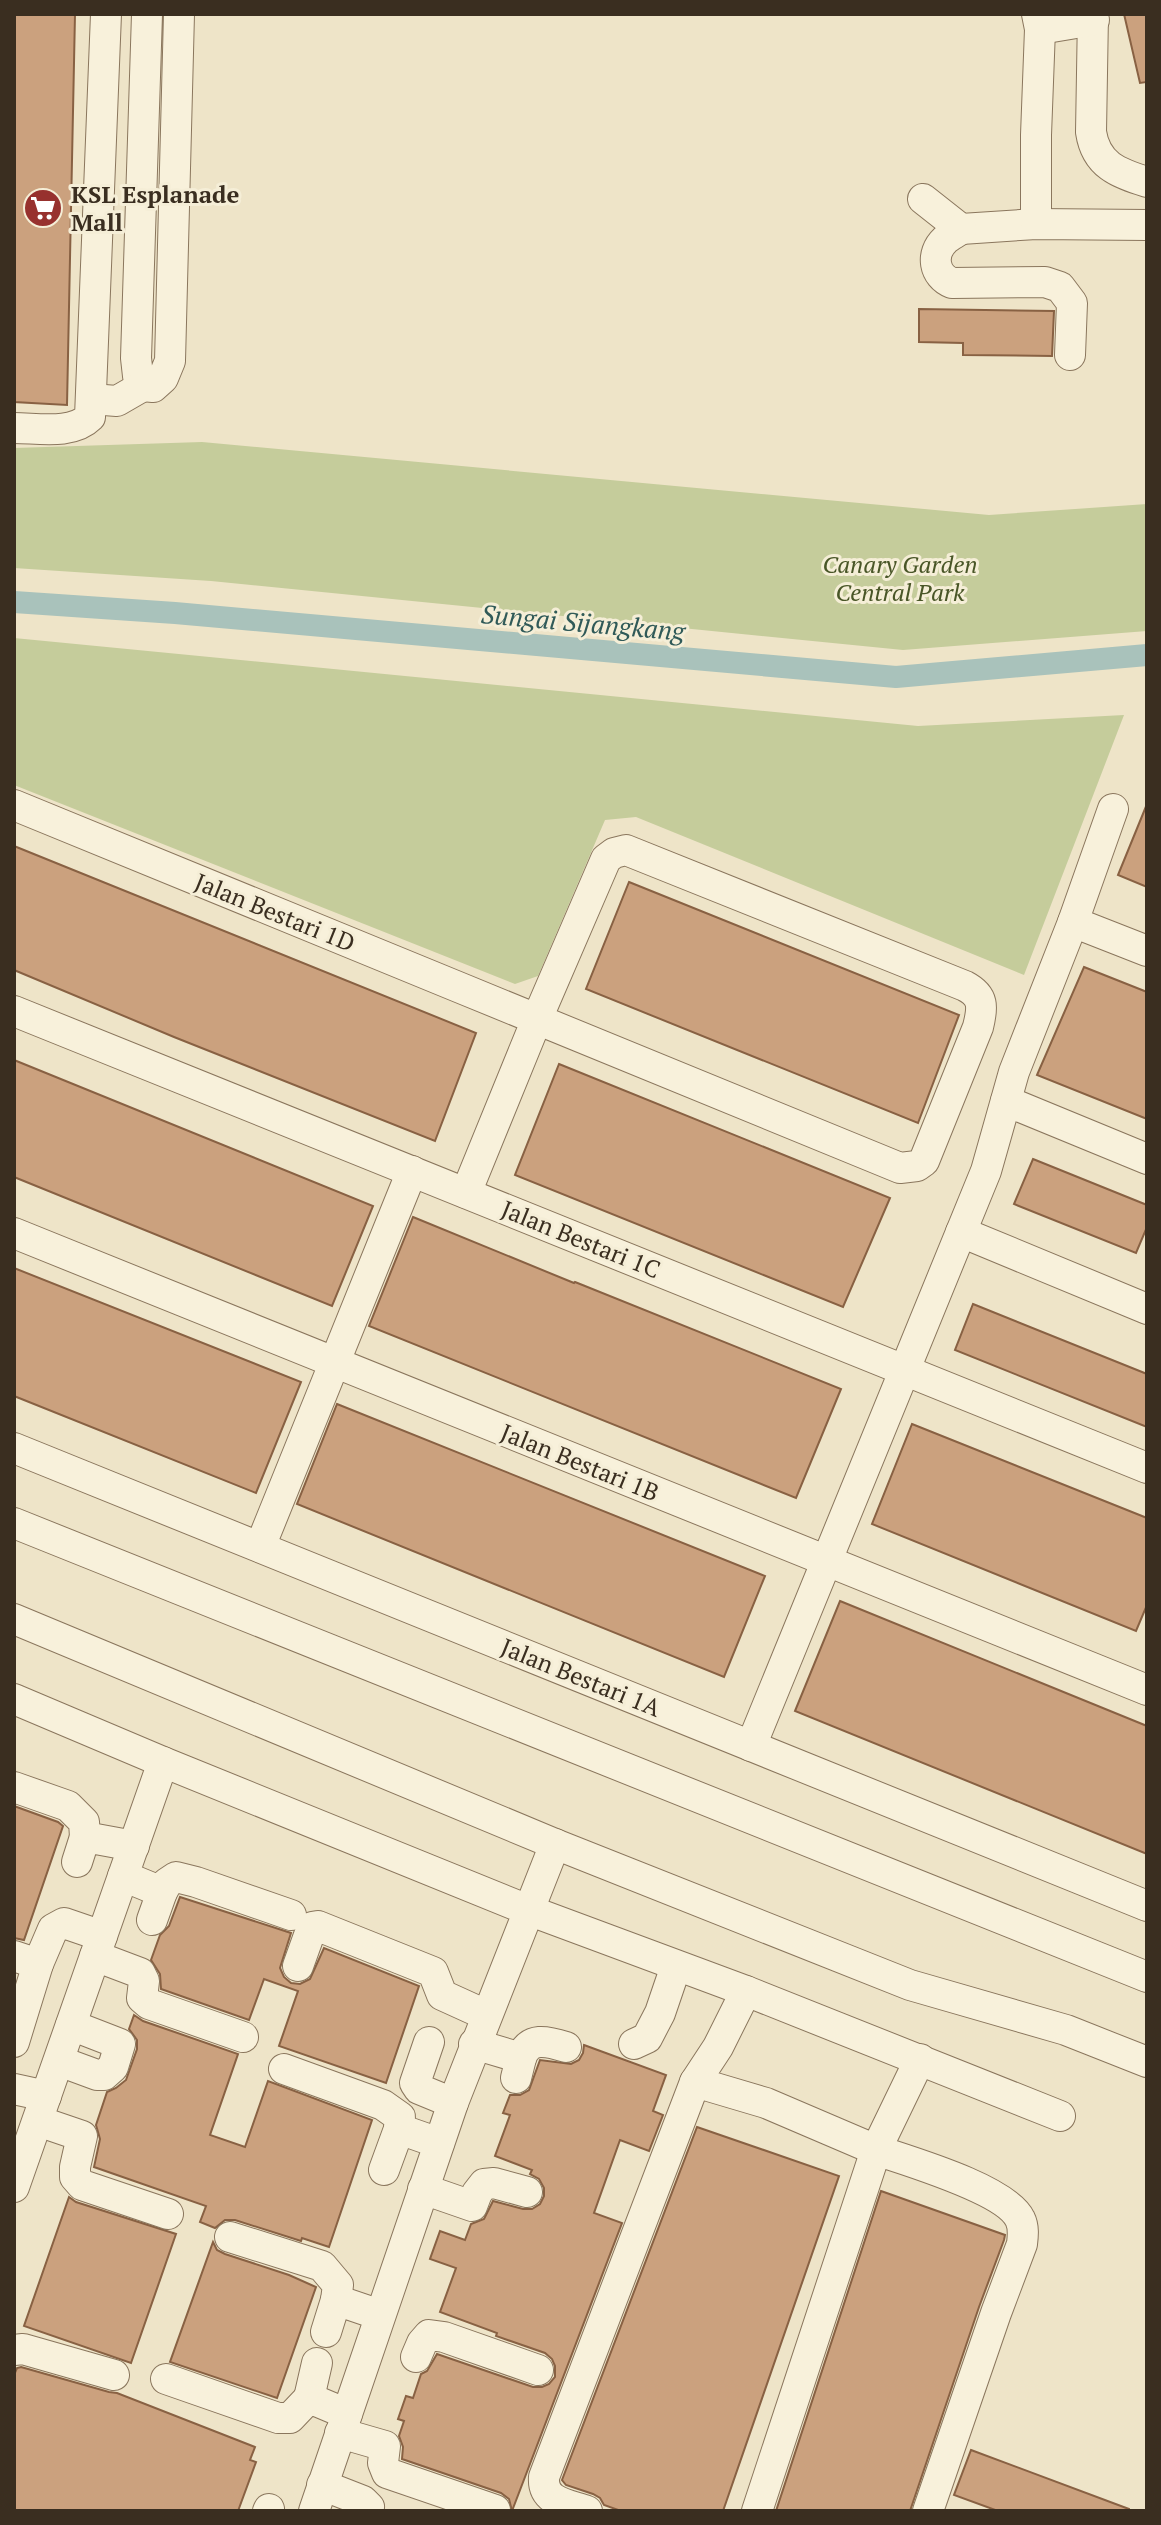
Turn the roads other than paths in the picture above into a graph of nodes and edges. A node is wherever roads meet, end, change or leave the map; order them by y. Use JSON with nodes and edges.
{"nodes":[{"id":1,"x":106,"y":14,"type":"edge"},
{"id":2,"x":147,"y":14,"type":"edge"},
{"id":3,"x":179,"y":14,"type":"edge"},
{"id":4,"x":1093,"y":17,"type":"edge"},
{"id":5,"x":1038,"y":22,"type":"edge"},
{"id":6,"x":1147,"y":182,"type":"edge"},
{"id":7,"x":923,"y":199,"type":"dead end"},
{"id":8,"x":1036,"y":224,"type":"junction"},
{"id":9,"x":1147,"y":225,"type":"edge"},
{"id":10,"x":961,"y":229,"type":"junction"},
{"id":11,"x":1070,"y":355,"type":"dead end"},
{"id":12,"x":143,"y":386,"type":"junction"},
{"id":13,"x":91,"y":399,"type":"junction"},
{"id":14,"x":14,"y":428,"type":"edge"},
{"id":15,"x":14,"y":805,"type":"edge"},
{"id":16,"x":1113,"y":809,"type":"dead end"},
{"id":17,"x":1073,"y":922,"type":"junction"},
{"id":18,"x":1147,"y":951,"type":"edge"},
{"id":19,"x":14,"y":1011,"type":"edge"},
{"id":20,"x":537,"y":1019,"type":"junction"},
{"id":21,"x":1006,"y":1101,"type":"junction"},
{"id":22,"x":1147,"y":1159,"type":"edge"},
{"id":23,"x":412,"y":1171,"type":"junction"},
{"id":24,"x":466,"y":1193,"type":"junction"},
{"id":25,"x":961,"y":1232,"type":"junction"},
{"id":26,"x":14,"y":1233,"type":"edge"},
{"id":27,"x":1147,"y":1309,"type":"edge"},
{"id":28,"x":334,"y":1362,"type":"junction"},
{"id":29,"x":906,"y":1371,"type":"junction"},
{"id":30,"x":14,"y":1448,"type":"edge"},
{"id":31,"x":1147,"y":1468,"type":"edge"},
{"id":32,"x":14,"y":1523,"type":"edge"},
{"id":33,"x":260,"y":1547,"type":"junction"},
{"id":34,"x":826,"y":1561,"type":"junction"},
{"id":35,"x":14,"y":1619,"type":"edge"},
{"id":36,"x":1147,"y":1690,"type":"edge"},
{"id":37,"x":14,"y":1699,"type":"edge"},
{"id":38,"x":751,"y":1746,"type":"junction"},
{"id":39,"x":163,"y":1762,"type":"junction"},
{"id":40,"x":14,"y":1787,"type":"edge"},
{"id":41,"x":555,"y":1844,"type":"junction"},
{"id":42,"x":134,"y":1846,"type":"junction"},
{"id":43,"x":123,"y":1876,"type":"junction"},
{"id":44,"x":1147,"y":1906,"type":"edge"},
{"id":45,"x":528,"y":1910,"type":"junction"},
{"id":46,"x":291,"y":1915,"type":"dead end"},
{"id":47,"x":99,"y":1946,"type":"junction"},
{"id":48,"x":26,"y":1960,"type":"edge"},
{"id":49,"x":298,"y":1966,"type":"dead end"},
{"id":50,"x":676,"y":1966,"type":"junction"},
{"id":51,"x":1147,"y":1977,"type":"edge"},
{"id":52,"x":746,"y":1991,"type":"junction"},
{"id":53,"x":486,"y":2015,"type":"junction"},
{"id":54,"x":125,"y":2031,"type":"dead end"},
{"id":55,"x":16,"y":2035,"type":"edge"},
{"id":56,"x":243,"y":2037,"type":"dead end"},
{"id":57,"x":429,"y":2042,"type":"dead end"},
{"id":58,"x":65,"y":2043,"type":"junction"},
{"id":59,"x":474,"y":2044,"type":"junction"},
{"id":60,"x":634,"y":2044,"type":"dead end"},
{"id":61,"x":566,"y":2047,"type":"dead end"},
{"id":62,"x":920,"y":2059,"type":"junction"},
{"id":63,"x":1147,"y":2062,"type":"edge"},
{"id":64,"x":284,"y":2069,"type":"dead end"},
{"id":65,"x":695,"y":2082,"type":"junction"},
{"id":66,"x":14,"y":2089,"type":"edge"},
{"id":67,"x":453,"y":2103,"type":"junction"},
{"id":68,"x":42,"y":2108,"type":"junction"},
{"id":69,"x":1060,"y":2116,"type":"dead end"},
{"id":70,"x":399,"y":2129,"type":"junction"},
{"id":71,"x":439,"y":2143,"type":"junction"},
{"id":72,"x":876,"y":2150,"type":"junction"},
{"id":73,"x":384,"y":2170,"type":"dead end"},
{"id":74,"x":16,"y":2173,"type":"edge"},
{"id":75,"x":423,"y":2189,"type":"junction"},
{"id":76,"x":527,"y":2192,"type":"dead end"},
{"id":77,"x":168,"y":2214,"type":"dead end"},
{"id":78,"x":230,"y":2237,"type":"dead end"},
{"id":79,"x":336,"y":2300,"type":"junction"},
{"id":80,"x":376,"y":2328,"type":"junction"},
{"id":81,"x":326,"y":2332,"type":"dead end"},
{"id":82,"x":14,"y":2350,"type":"edge"},
{"id":83,"x":317,"y":2363,"type":"dead end"},
{"id":84,"x":538,"y":2370,"type":"dead end"},
{"id":85,"x":114,"y":2375,"type":"dead end"},
{"id":86,"x":166,"y":2379,"type":"dead end"},
{"id":87,"x":309,"y":2398,"type":"junction"},
{"id":88,"x":343,"y":2423,"type":"junction"},
{"id":89,"x":318,"y":2498,"type":"edge"},
{"id":90,"x":495,"y":2510,"type":"edge"},
{"id":91,"x":368,"y":2511,"type":"edge"},
{"id":92,"x":587,"y":2511,"type":"edge"},
{"id":93,"x":757,"y":2511,"type":"edge"},
{"id":94,"x":928,"y":2511,"type":"edge"}],
"edges":[{"from":1,"to":13,"type":"street"},
{"from":2,"to":12,"type":"street"},
{"from":3,"to":12,"type":"street"},
{"from":4,"to":5,"type":"street"},
{"from":4,"to":6,"type":"street"},
{"from":5,"to":8,"type":"street"},
{"from":7,"to":10,"type":"street"},
{"from":8,"to":9,"type":"street"},
{"from":8,"to":10,"type":"street"},
{"from":10,"to":11,"type":"street"},
{"from":12,"to":13,"type":"street"},
{"from":13,"to":14,"type":"street"},
{"from":15,"to":20,"type":"street","name":"Jalan Bestari 1D"},
{"from":16,"to":17,"type":"street"},
{"from":17,"to":18,"type":"street"},
{"from":17,"to":21,"type":"street"},
{"from":19,"to":23,"type":"street","name":"Jalan Bestari 1C"},
{"from":20,"to":20,"type":"street","name":"Jalan Bestari 1D"},
{"from":20,"to":24,"type":"street"},
{"from":21,"to":22,"type":"street"},
{"from":21,"to":25,"type":"street"},
{"from":23,"to":24,"type":"street","name":"Jalan Bestari 1C"},
{"from":23,"to":28,"type":"street"},
{"from":24,"to":29,"type":"street","name":"Jalan Bestari 1C"},
{"from":25,"to":27,"type":"street"},
{"from":25,"to":29,"type":"street"},
{"from":26,"to":28,"type":"street","name":"Jalan Bestari 1B"},
{"from":28,"to":33,"type":"street"},
{"from":28,"to":34,"type":"street","name":"Jalan Bestari 1B"},
{"from":29,"to":31,"type":"street","name":"Jalan Bestari 1C"},
{"from":29,"to":34,"type":"street"},
{"from":30,"to":33,"type":"street","name":"Jalan Bestari 1A"},
{"from":32,"to":51,"type":"street"},
{"from":33,"to":38,"type":"street","name":"Jalan Bestari 1A"},
{"from":34,"to":36,"type":"street","name":"Jalan Bestari 1B"},
{"from":34,"to":38,"type":"street"},
{"from":35,"to":41,"type":"street"},
{"from":37,"to":39,"type":"street"},
{"from":38,"to":44,"type":"street","name":"Jalan Bestari 1A"},
{"from":39,"to":42,"type":"street"},
{"from":39,"to":45,"type":"street"},
{"from":40,"to":42,"type":"street"},
{"from":41,"to":45,"type":"street"},
{"from":41,"to":63,"type":"street"},
{"from":42,"to":43,"type":"street"},
{"from":43,"to":46,"type":"street"},
{"from":43,"to":47,"type":"street"},
{"from":45,"to":50,"type":"street"},
{"from":45,"to":53,"type":"street"},
{"from":47,"to":48,"type":"street"},
{"from":47,"to":56,"type":"street"},
{"from":47,"to":58,"type":"street"},
{"from":48,"to":55,"type":"street"},
{"from":49,"to":53,"type":"street"},
{"from":50,"to":52,"type":"street"},
{"from":50,"to":60,"type":"street"},
{"from":52,"to":62,"type":"street"},
{"from":52,"to":65,"type":"street"},
{"from":53,"to":59,"type":"street"},
{"from":54,"to":58,"type":"street"},
{"from":55,"to":58,"type":"street"},
{"from":57,"to":67,"type":"street"},
{"from":58,"to":68,"type":"street"},
{"from":59,"to":61,"type":"street"},
{"from":59,"to":67,"type":"street"},
{"from":62,"to":69,"type":"street"},
{"from":62,"to":72,"type":"street"},
{"from":64,"to":70,"type":"street"},
{"from":65,"to":72,"type":"street"},
{"from":65,"to":92,"type":"street"},
{"from":66,"to":68,"type":"street"},
{"from":67,"to":71,"type":"street"},
{"from":68,"to":74,"type":"street"},
{"from":68,"to":77,"type":"street"},
{"from":70,"to":71,"type":"street"},
{"from":70,"to":73,"type":"street"},
{"from":71,"to":75,"type":"street"},
{"from":72,"to":93,"type":"street"},
{"from":72,"to":94,"type":"street"},
{"from":75,"to":76,"type":"street"},
{"from":75,"to":80,"type":"street"},
{"from":78,"to":79,"type":"street"},
{"from":79,"to":80,"type":"street"},
{"from":79,"to":81,"type":"street"},
{"from":80,"to":84,"type":"street"},
{"from":80,"to":88,"type":"street"},
{"from":82,"to":85,"type":"street"},
{"from":83,"to":87,"type":"street"},
{"from":86,"to":87,"type":"street"},
{"from":87,"to":88,"type":"street"},
{"from":88,"to":89,"type":"street"},
{"from":88,"to":90,"type":"street"},
{"from":89,"to":91,"type":"street"}]}
